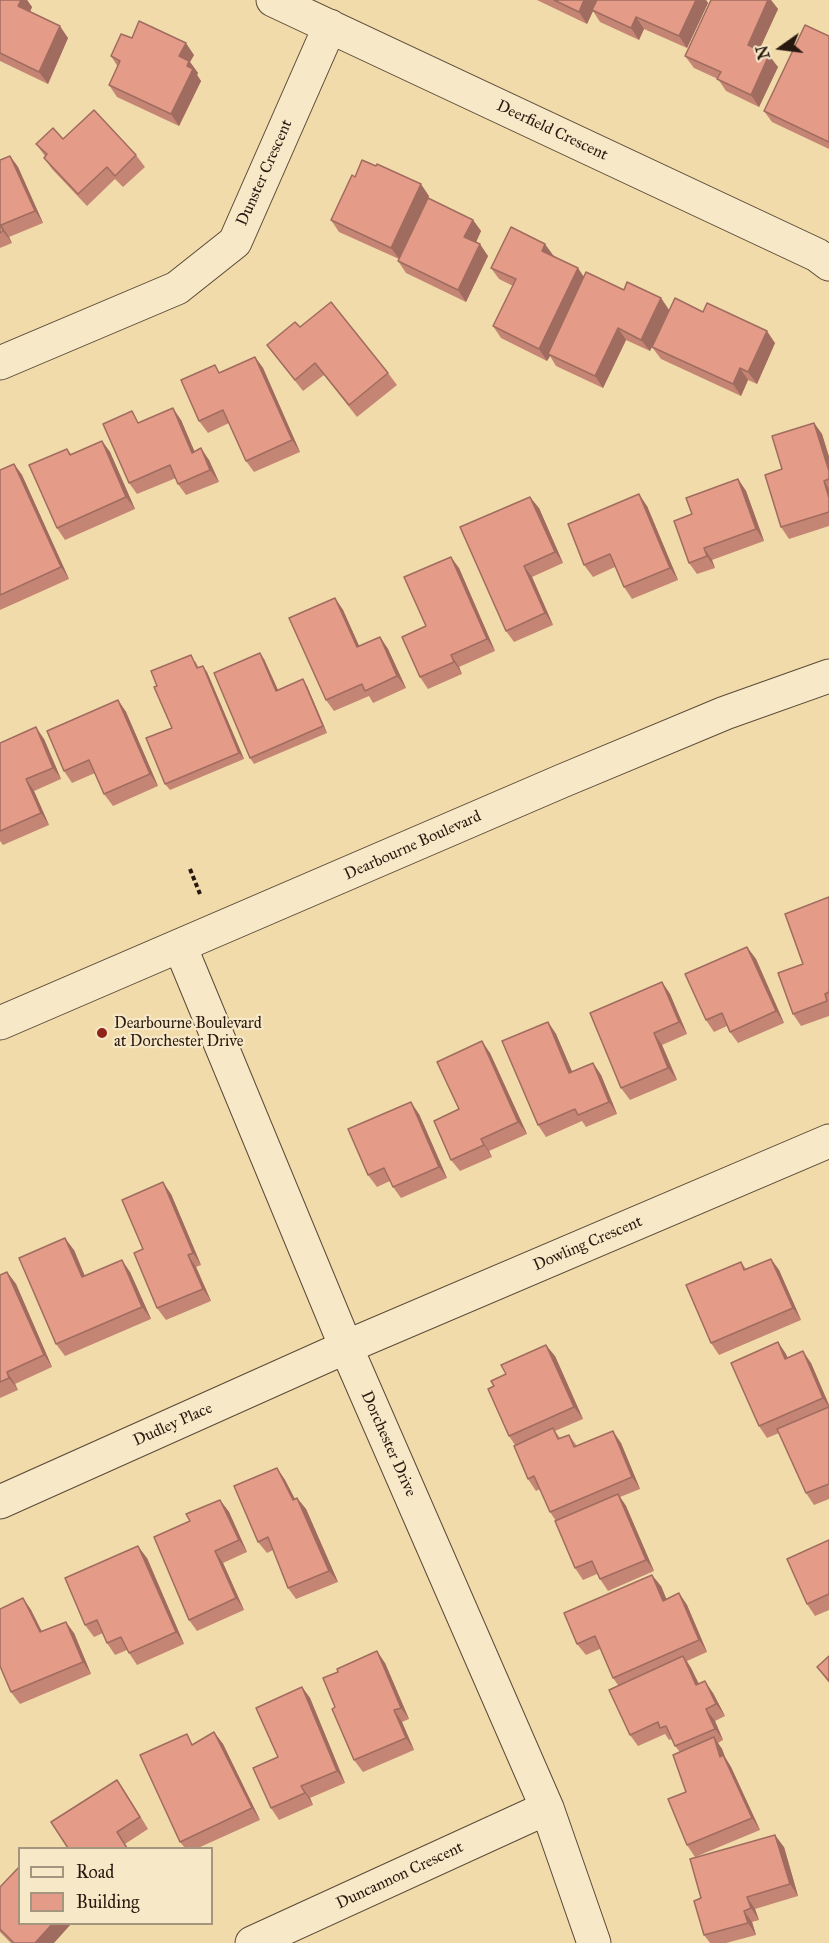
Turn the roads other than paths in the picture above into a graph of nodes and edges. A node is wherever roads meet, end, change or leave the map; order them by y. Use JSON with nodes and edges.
{"nodes":[{"id":1,"x":273,"y":0,"type":"edge"},
{"id":2,"x":330,"y":26,"type":"junction"},
{"id":3,"x":829,"y":264,"type":"edge"},
{"id":4,"x":0,"y":363,"type":"edge"},
{"id":5,"x":829,"y":676,"type":"edge"},
{"id":6,"x":180,"y":946,"type":"junction"},
{"id":7,"x":0,"y":1023,"type":"edge"},
{"id":8,"x":829,"y":1142,"type":"edge"},
{"id":9,"x":346,"y":1347,"type":"junction"},
{"id":10,"x":0,"y":1503,"type":"edge"},
{"id":11,"x":547,"y":1808,"type":"junction"},
{"id":12,"x":252,"y":1943,"type":"edge"},
{"id":13,"x":594,"y":1943,"type":"edge"}],
"edges":[{"from":1,"to":2,"type":"street","name":"Deerfield Crescent"},
{"from":2,"to":3,"type":"street","name":"Deerfield Crescent"},
{"from":2,"to":4,"type":"street","name":"Dunster Crescent"},
{"from":5,"to":6,"type":"street","name":"Dearbourne Boulevard"},
{"from":6,"to":7,"type":"street","name":"Dearbourne Boulevard"},
{"from":6,"to":9,"type":"street","name":"Dorchester Drive"},
{"from":8,"to":9,"type":"street","name":"Dowling Crescent"},
{"from":9,"to":10,"type":"street","name":"Dudley Place"},
{"from":9,"to":11,"type":"street","name":"Dorchester Drive"},
{"from":11,"to":12,"type":"street","name":"Duncannon Crescent"},
{"from":11,"to":13,"type":"street","name":"Dorchester Drive"}]}
